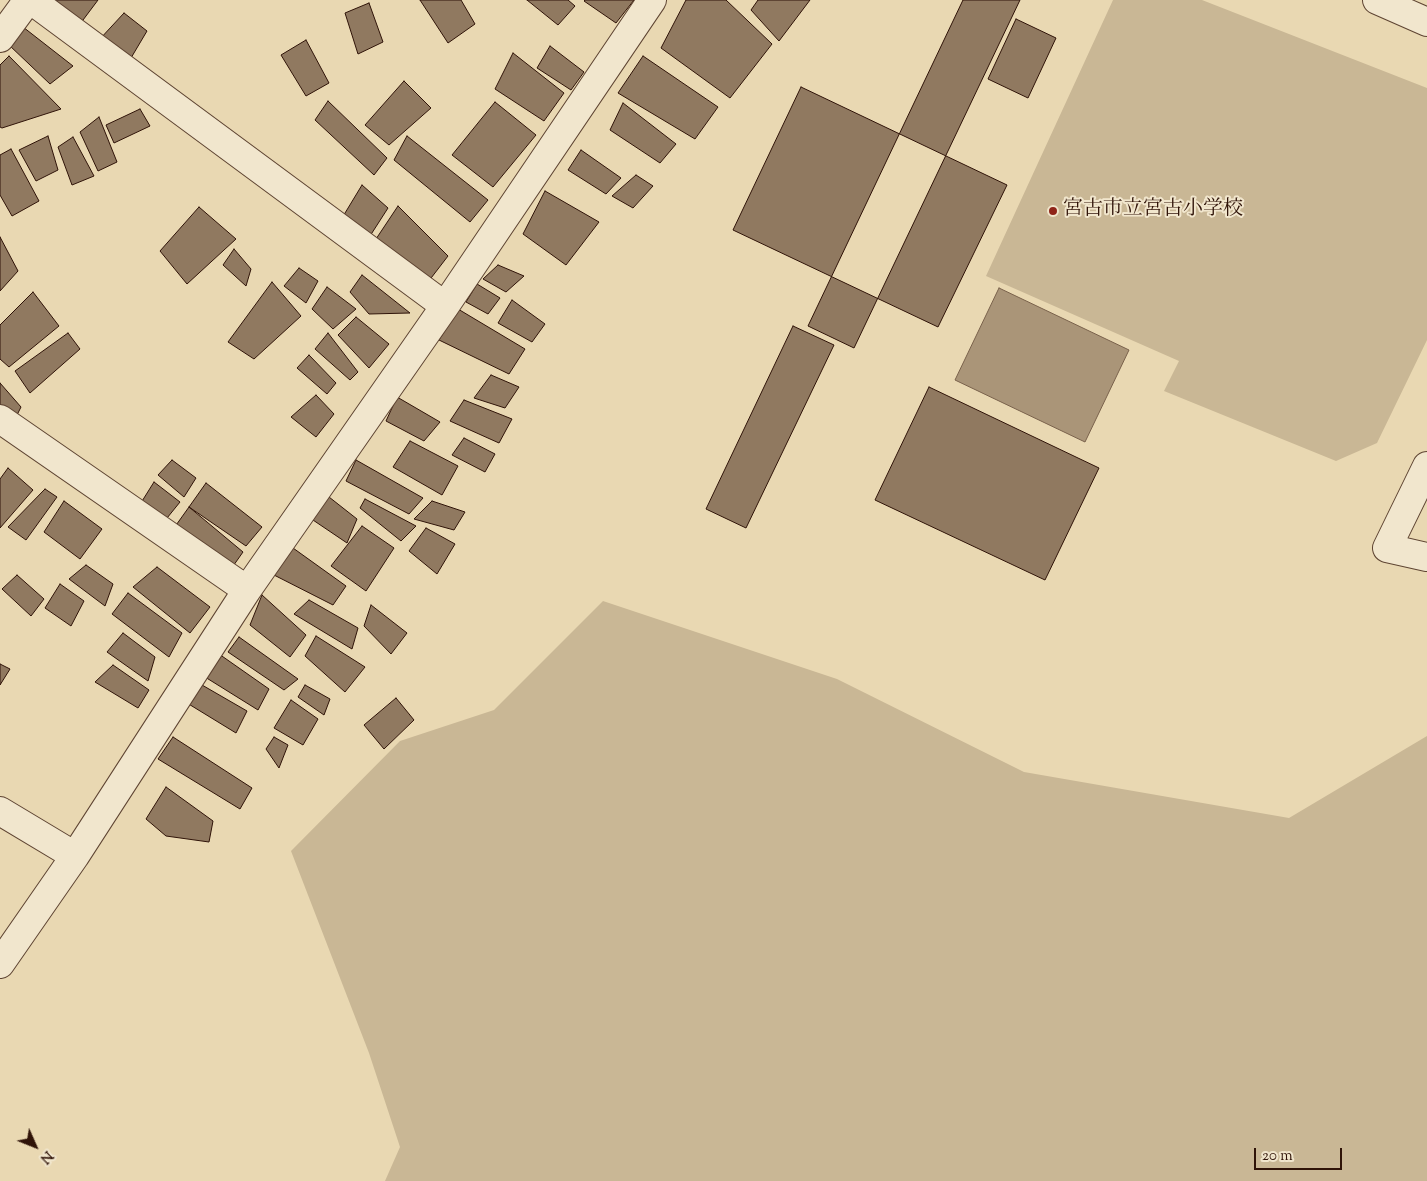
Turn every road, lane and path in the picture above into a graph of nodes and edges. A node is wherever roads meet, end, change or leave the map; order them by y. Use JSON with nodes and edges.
{"nodes":[{"id":1,"x":30,"y":0,"type":"edge"},
{"id":2,"x":652,"y":0,"type":"edge"},
{"id":3,"x":1377,"y":0,"type":"edge"},
{"id":4,"x":1427,"y":22,"type":"edge"},
{"id":5,"x":0,"y":38,"type":"edge"},
{"id":6,"x":445,"y":306,"type":"junction"},
{"id":7,"x":0,"y":419,"type":"edge"},
{"id":8,"x":1427,"y":466,"type":"edge"},
{"id":9,"x":1427,"y":557,"type":"edge"},
{"id":10,"x":247,"y":590,"type":"junction"},
{"id":11,"x":0,"y":811,"type":"edge"},
{"id":12,"x":75,"y":856,"type":"junction"},
{"id":13,"x":0,"y":964,"type":"edge"}],
"edges":[{"from":1,"to":5,"type":"street"},
{"from":1,"to":6,"type":"street"},
{"from":2,"to":6,"type":"street"},
{"from":3,"to":4,"type":"street"},
{"from":6,"to":10,"type":"street"},
{"from":7,"to":10,"type":"street"},
{"from":8,"to":9,"type":"street"},
{"from":10,"to":12,"type":"street"},
{"from":11,"to":12,"type":"street"},
{"from":12,"to":13,"type":"street"}]}
